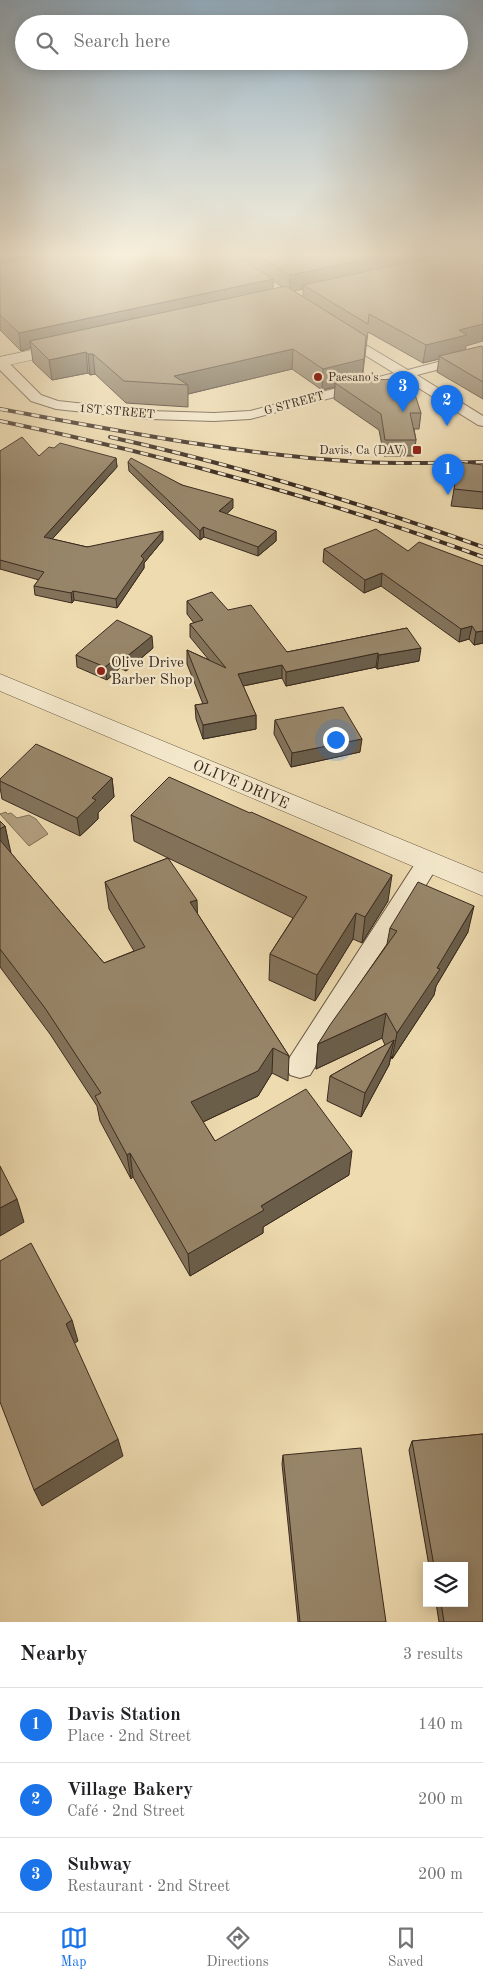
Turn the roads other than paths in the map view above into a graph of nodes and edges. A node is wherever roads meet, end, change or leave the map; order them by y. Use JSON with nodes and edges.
{"nodes":[{"id":1,"x":333,"y":329,"type":"edge"},
{"id":2,"x":86,"y":343,"type":"edge"},
{"id":3,"x":483,"y":354,"type":"edge"},
{"id":4,"x":0,"y":362,"type":"edge"},
{"id":5,"x":406,"y":374,"type":"junction"},
{"id":6,"x":250,"y":414,"type":"joint"},
{"id":7,"x":483,"y":422,"type":"edge"},
{"id":8,"x":0,"y":682,"type":"edge"},
{"id":9,"x":428,"y":862,"type":"junction"},
{"id":10,"x":483,"y":885,"type":"edge"},
{"id":11,"x":300,"y":1066,"type":"dead end"}],
"edges":[{"from":1,"to":5,"type":"street"},
{"from":2,"to":4,"type":"street"},
{"from":3,"to":5,"type":"street","name":"G STREET"},
{"from":4,"to":6,"type":"street","name":"1ST STREET"},
{"from":5,"to":6,"type":"street","name":"G STREET"},
{"from":5,"to":7,"type":"street"},
{"from":8,"to":9,"type":"street","name":"OLIVE DRIVE"},
{"from":9,"to":10,"type":"street","name":"OLIVE DRIVE"},
{"from":9,"to":11,"type":"street"}]}
